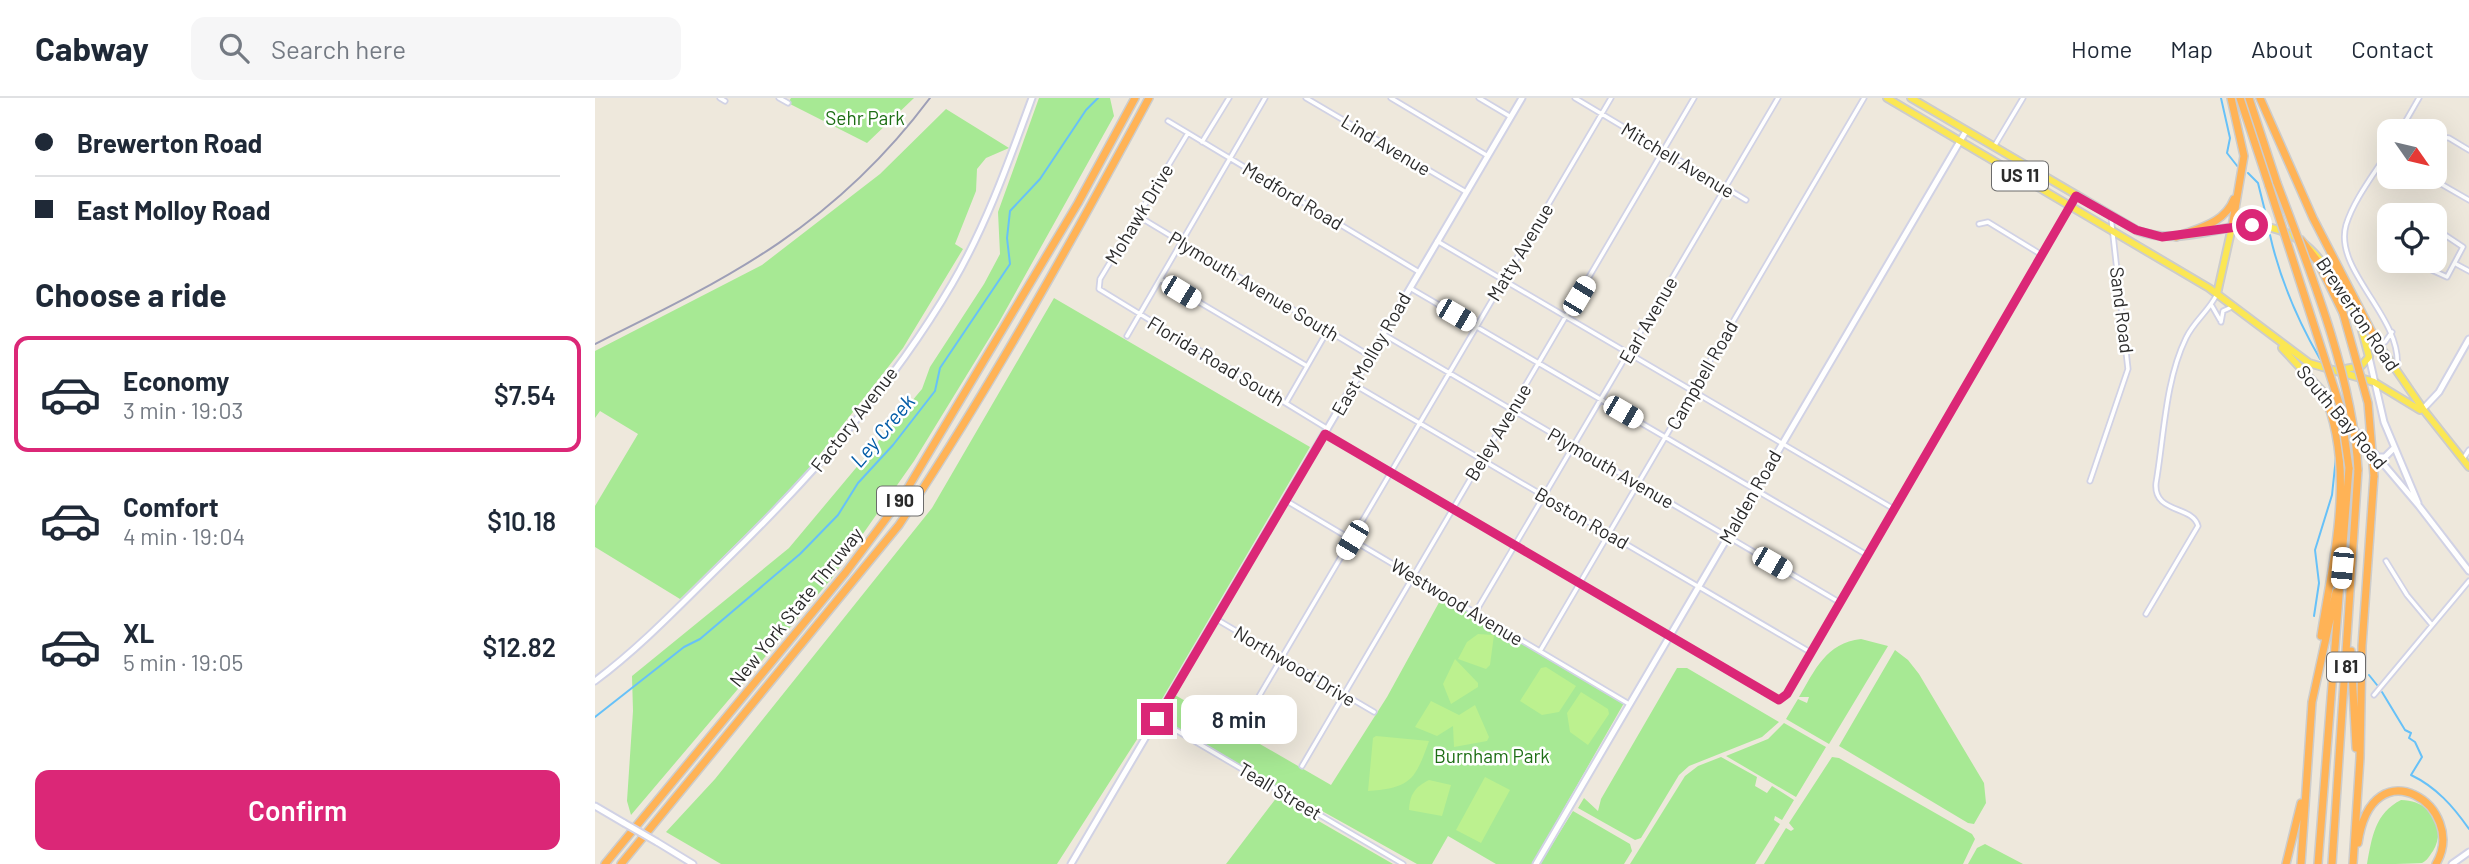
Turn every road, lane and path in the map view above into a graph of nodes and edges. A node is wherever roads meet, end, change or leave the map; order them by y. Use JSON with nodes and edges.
{"nodes":[{"id":1,"x":720,"y":98,"type":"edge"},
{"id":2,"x":779,"y":98,"type":"edge"},
{"id":3,"x":1032,"y":98,"type":"edge"},
{"id":4,"x":1135,"y":98,"type":"edge"},
{"id":5,"x":1149,"y":98,"type":"edge"},
{"id":6,"x":1229,"y":98,"type":"edge"},
{"id":7,"x":1265,"y":98,"type":"edge"},
{"id":8,"x":1306,"y":98,"type":"edge"},
{"id":9,"x":1479,"y":98,"type":"edge"},
{"id":10,"x":1522,"y":98,"type":"edge"},
{"id":11,"x":1575,"y":98,"type":"edge"},
{"id":12,"x":1611,"y":98,"type":"edge"},
{"id":13,"x":1694,"y":98,"type":"edge"},
{"id":14,"x":1777,"y":98,"type":"edge"},
{"id":15,"x":1864,"y":98,"type":"edge"},
{"id":16,"x":1887,"y":98,"type":"edge"},
{"id":17,"x":1911,"y":98,"type":"edge"},
{"id":18,"x":2023,"y":98,"type":"edge"},
{"id":19,"x":2231,"y":98,"type":"edge"},
{"id":20,"x":2240,"y":98,"type":"edge"},
{"id":21,"x":2249,"y":98,"type":"edge"},
{"id":22,"x":2260,"y":98,"type":"edge"},
{"id":23,"x":2419,"y":98,"type":"edge"},
{"id":24,"x":1394,"y":99,"type":"edge"},
{"id":25,"x":726,"y":101,"type":"dead end"},
{"id":26,"x":788,"y":103,"type":"dead end"},
{"id":27,"x":1602,"y":114,"type":"junction"},
{"id":28,"x":1511,"y":117,"type":"junction"},
{"id":29,"x":2407,"y":119,"type":"edge"},
{"id":30,"x":1168,"y":121,"type":"dead end"},
{"id":31,"x":1966,"y":131,"type":"junction"},
{"id":32,"x":1188,"y":133,"type":"junction"},
{"id":33,"x":2447,"y":137,"type":"edge"},
{"id":34,"x":1960,"y":141,"type":"junction"},
{"id":35,"x":1202,"y":142,"type":"junction"},
{"id":36,"x":1994,"y":147,"type":"junction"},
{"id":37,"x":1663,"y":150,"type":"junction"},
{"id":38,"x":2469,"y":150,"type":"edge"},
{"id":39,"x":1488,"y":156,"type":"junction"},
{"id":40,"x":1231,"y":159,"type":"junction"},
{"id":41,"x":2377,"y":170,"type":"edge"},
{"id":42,"x":2240,"y":182,"type":"junction"},
{"id":43,"x":2273,"y":184,"type":"junction"},
{"id":44,"x":1725,"y":187,"type":"junction"},
{"id":45,"x":2447,"y":187,"type":"edge"},
{"id":46,"x":1466,"y":192,"type":"junction"},
{"id":47,"x":2076,"y":196,"type":"junction"},
{"id":48,"x":1746,"y":200,"type":"dead end"},
{"id":49,"x":2469,"y":200,"type":"edge"},
{"id":50,"x":2070,"y":206,"type":"junction"},
{"id":51,"x":1137,"y":216,"type":"junction"},
{"id":52,"x":2111,"y":217,"type":"junction"},
{"id":53,"x":2313,"y":218,"type":"junction"},
{"id":54,"x":1979,"y":223,"type":"dead end"},
{"id":55,"x":2232,"y":227,"type":"junction"},
{"id":56,"x":2112,"y":231,"type":"junction"},
{"id":57,"x":2447,"y":236,"type":"edge"},
{"id":58,"x":2176,"y":237,"type":"junction"},
{"id":59,"x":2301,"y":240,"type":"junction"},
{"id":60,"x":1437,"y":241,"type":"junction"},
{"id":61,"x":1183,"y":243,"type":"junction"},
{"id":62,"x":2042,"y":255,"type":"junction"},
{"id":63,"x":2456,"y":264,"type":"junction"},
{"id":64,"x":2469,"y":271,"type":"edge"},
{"id":65,"x":1419,"y":272,"type":"junction"},
{"id":66,"x":2436,"y":273,"type":"edge"},
{"id":67,"x":1160,"y":279,"type":"junction"},
{"id":68,"x":1504,"y":281,"type":"junction"},
{"id":69,"x":2341,"y":284,"type":"junction"},
{"id":70,"x":1410,"y":288,"type":"junction"},
{"id":71,"x":1103,"y":294,"type":"joint"},
{"id":72,"x":2217,"y":294,"type":"junction"},
{"id":73,"x":2212,"y":305,"type":"junction"},
{"id":74,"x":2235,"y":306,"type":"junction"},
{"id":75,"x":2353,"y":308,"type":"junction"},
{"id":76,"x":1139,"y":316,"type":"junction"},
{"id":77,"x":1566,"y":317,"type":"junction"},
{"id":78,"x":1476,"y":327,"type":"junction"},
{"id":79,"x":2264,"y":329,"type":"junction"},
{"id":80,"x":1328,"y":330,"type":"junction"},
{"id":81,"x":2392,"y":332,"type":"junction"},
{"id":82,"x":1383,"y":334,"type":"junction"},
{"id":83,"x":1127,"y":336,"type":"dead end"},
{"id":84,"x":2469,"y":339,"type":"edge"},
{"id":85,"x":2378,"y":344,"type":"junction"},
{"id":86,"x":1629,"y":354,"type":"junction"},
{"id":87,"x":1370,"y":356,"type":"junction"},
{"id":88,"x":2369,"y":357,"type":"junction"},
{"id":89,"x":1539,"y":363,"type":"junction"},
{"id":90,"x":1307,"y":366,"type":"junction"},
{"id":91,"x":2396,"y":370,"type":"junction"},
{"id":92,"x":2335,"y":371,"type":"junction"},
{"id":93,"x":1449,"y":373,"type":"junction"},
{"id":94,"x":2374,"y":382,"type":"junction"},
{"id":95,"x":1353,"y":384,"type":"junction"},
{"id":96,"x":1693,"y":391,"type":"junction"},
{"id":97,"x":2323,"y":393,"type":"junction"},
{"id":98,"x":1601,"y":400,"type":"junction"},
{"id":99,"x":1286,"y":403,"type":"junction"},
{"id":100,"x":2420,"y":408,"type":"junction"},
{"id":101,"x":1511,"y":410,"type":"junction"},
{"id":102,"x":1420,"y":423,"type":"junction"},
{"id":103,"x":1327,"y":431,"type":"junction"},
{"id":104,"x":1666,"y":437,"type":"junction"},
{"id":105,"x":1782,"y":443,"type":"junction"},
{"id":106,"x":1574,"y":446,"type":"junction"},
{"id":107,"x":2394,"y":448,"type":"junction"},
{"id":108,"x":2469,"y":450,"type":"edge"},
{"id":109,"x":2375,"y":457,"type":"junction"},
{"id":110,"x":2463,"y":459,"type":"junction"},
{"id":111,"x":1482,"y":460,"type":"junction"},
{"id":112,"x":2469,"y":467,"type":"edge"},
{"id":113,"x":1391,"y":473,"type":"junction"},
{"id":114,"x":2090,"y":481,"type":"dead end"},
{"id":115,"x":1638,"y":484,"type":"junction"},
{"id":116,"x":1754,"y":490,"type":"junction"},
{"id":117,"x":1544,"y":496,"type":"junction"},
{"id":118,"x":1285,"y":500,"type":"junction"},
{"id":119,"x":2420,"y":506,"type":"junction"},
{"id":120,"x":1453,"y":509,"type":"junction"},
{"id":121,"x":1894,"y":509,"type":"junction"},
{"id":122,"x":1609,"y":533,"type":"junction"},
{"id":123,"x":1727,"y":536,"type":"junction"},
{"id":124,"x":1352,"y":540,"type":"junction"},
{"id":125,"x":1515,"y":545,"type":"junction"},
{"id":126,"x":1867,"y":555,"type":"junction"},
{"id":127,"x":2386,"y":561,"type":"dead end"},
{"id":128,"x":2342,"y":568,"type":"junction"},
{"id":129,"x":2469,"y":571,"type":"edge"},
{"id":130,"x":1413,"y":576,"type":"junction"},
{"id":131,"x":2469,"y":582,"type":"edge"},
{"id":132,"x":1579,"y":584,"type":"junction"},
{"id":133,"x":1698,"y":586,"type":"junction"},
{"id":134,"x":1839,"y":602,"type":"junction"},
{"id":135,"x":2351,"y":605,"type":"junction"},
{"id":136,"x":1475,"y":613,"type":"junction"},
{"id":137,"x":2147,"y":614,"type":"dead end"},
{"id":138,"x":1216,"y":619,"type":"junction"},
{"id":139,"x":2432,"y":625,"type":"junction"},
{"id":140,"x":1669,"y":636,"type":"junction"},
{"id":141,"x":1540,"y":651,"type":"junction"},
{"id":142,"x":1810,"y":652,"type":"junction"},
{"id":143,"x":1282,"y":658,"type":"junction"},
{"id":144,"x":2317,"y":669,"type":"junction"},
{"id":145,"x":595,"y":681,"type":"edge"},
{"id":146,"x":1344,"y":695,"type":"junction"},
{"id":147,"x":2374,"y":695,"type":"dead end"},
{"id":148,"x":1629,"y":704,"type":"junction"},
{"id":149,"x":1374,"y":712,"type":"dead end"},
{"id":150,"x":1157,"y":719,"type":"junction"},
{"id":151,"x":1238,"y":733,"type":"dead end"},
{"id":152,"x":1302,"y":766,"type":"dead end"},
{"id":153,"x":2308,"y":768,"type":"junction"},
{"id":154,"x":595,"y":806,"type":"edge"},
{"id":155,"x":2356,"y":811,"type":"junction"},
{"id":156,"x":2469,"y":852,"type":"edge"},
{"id":157,"x":605,"y":864,"type":"edge"},
{"id":158,"x":621,"y":864,"type":"edge"},
{"id":159,"x":692,"y":864,"type":"edge"},
{"id":160,"x":1071,"y":864,"type":"edge"},
{"id":161,"x":1403,"y":864,"type":"edge"},
{"id":162,"x":1536,"y":864,"type":"edge"},
{"id":163,"x":2286,"y":864,"type":"edge"},
{"id":164,"x":2301,"y":864,"type":"edge"},
{"id":165,"x":2318,"y":864,"type":"edge"},
{"id":166,"x":2332,"y":864,"type":"edge"},
{"id":167,"x":2354,"y":864,"type":"edge"},
{"id":168,"x":2436,"y":864,"type":"edge"},
{"id":169,"x":2452,"y":864,"type":"edge"}],
"edges":[{"from":1,"to":25,"type":"street"},
{"from":2,"to":26,"type":"street"},
{"from":3,"to":145,"type":"street","name":"Factory Avenue"},
{"from":4,"to":157,"type":"highway","name":"New York State Thruway","number":"I 90"},
{"from":5,"to":158,"type":"highway","name":"New York State Thruway","number":"I 90"},
{"from":6,"to":35,"type":"street"},
{"from":7,"to":40,"type":"street"},
{"from":8,"to":46,"type":"street","name":"Lind Avenue"},
{"from":9,"to":28,"type":"street"},
{"from":10,"to":28,"type":"street","name":"East Molloy Road"},
{"from":11,"to":27,"type":"street","name":"Mitchell Avenue"},
{"from":12,"to":27,"type":"street","name":"Matty Avenue"},
{"from":13,"to":37,"type":"street","name":"Beley Avenue"},
{"from":14,"to":44,"type":"street","name":"Earl Avenue"},
{"from":15,"to":96,"type":"street","name":"Campbell Road"},
{"from":16,"to":34,"type":"main road","name":"Brewerton Road","number":"US 11"},
{"from":17,"to":31,"type":"main road","name":"Brewerton Road","number":"US 11"},
{"from":18,"to":36,"type":"street"},
{"from":19,"to":42,"type":"highway"},
{"from":20,"to":43,"type":"highway","number":"I 81"},
{"from":21,"to":43,"type":"highway","number":"I 81"},
{"from":22,"to":53,"type":"highway"},
{"from":23,"to":29,"type":"street"},
{"from":24,"to":39,"type":"street"},
{"from":27,"to":37,"type":"street","name":"Mitchell Avenue"},
{"from":27,"to":68,"type":"street","name":"Matty Avenue"},
{"from":28,"to":39,"type":"street","name":"East Molloy Road"},
{"from":30,"to":32,"type":"street","name":"Medford Road"},
{"from":31,"to":34,"type":"street","name":"Malden Road"},
{"from":31,"to":36,"type":"main road","name":"Brewerton Road","number":"US 11"},
{"from":32,"to":35,"type":"street","name":"Medford Road"},
{"from":32,"to":51,"type":"street","name":"Mohawk Drive"},
{"from":33,"to":38,"type":"street"},
{"from":34,"to":50,"type":"main road","name":"Brewerton Road","number":"US 11"},
{"from":34,"to":105,"type":"street","name":"Malden Road"},
{"from":35,"to":40,"type":"street","name":"Medford Road"},
{"from":36,"to":47,"type":"main road","name":"Brewerton Road","number":"US 11"},
{"from":37,"to":44,"type":"street","name":"Mitchell Avenue"},
{"from":37,"to":77,"type":"street","name":"Beley Avenue"},
{"from":39,"to":46,"type":"street","name":"East Molloy Road"},
{"from":40,"to":61,"type":"street"},
{"from":40,"to":65,"type":"street","name":"Medford Road"},
{"from":41,"to":81,"type":"street"},
{"from":42,"to":55,"type":"highway"},
{"from":42,"to":58,"type":"highway"},
{"from":43,"to":128,"type":"highway","number":"I 81","bridge":true},
{"from":43,"to":135,"type":"highway","number":"I 81","bridge":true},
{"from":44,"to":48,"type":"street","name":"Mitchell Avenue"},
{"from":44,"to":86,"type":"street","name":"Earl Avenue"},
{"from":45,"to":49,"type":"street"},
{"from":46,"to":60,"type":"street","name":"East Molloy Road"},
{"from":47,"to":50,"type":"street"},
{"from":47,"to":52,"type":"main road","name":"Brewerton Road","number":"US 11"},
{"from":50,"to":56,"type":"main road","name":"Brewerton Road","number":"US 11"},
{"from":50,"to":62,"type":"street"},
{"from":51,"to":61,"type":"street","name":"Plymouth Avenue South"},
{"from":51,"to":71,"type":"street","name":"Mohawk Drive"},
{"from":52,"to":56,"type":"street","name":"Sand Road"},
{"from":52,"to":58,"type":"main road","name":"Brewerton Road","number":"US 11"},
{"from":53,"to":69,"type":"highway"},
{"from":53,"to":85,"type":"highway"},
{"from":54,"to":62,"type":"street"},
{"from":55,"to":58,"type":"main road","name":"Brewerton Road","number":"US 11"},
{"from":55,"to":59,"type":"main road","name":"Brewerton Road","number":"US 11"},
{"from":55,"to":72,"type":"main road"},
{"from":56,"to":72,"type":"main road","name":"Brewerton Road","number":"US 11"},
{"from":56,"to":114,"type":"street","name":"Sand Road"},
{"from":57,"to":63,"type":"street"},
{"from":59,"to":69,"type":"main road","name":"Brewerton Road","number":"US 11"},
{"from":59,"to":155,"type":"highway","bridge":true},
{"from":60,"to":65,"type":"street","name":"East Molloy Road"},
{"from":60,"to":68,"type":"street"},
{"from":61,"to":67,"type":"street"},
{"from":61,"to":80,"type":"street","name":"Plymouth Avenue South"},
{"from":62,"to":121,"type":"street"},
{"from":63,"to":64,"type":"street"},
{"from":63,"to":66,"type":"street"},
{"from":65,"to":70,"type":"street","name":"East Molloy Road"},
{"from":67,"to":76,"type":"street"},
{"from":67,"to":90,"type":"street"},
{"from":68,"to":77,"type":"street"},
{"from":68,"to":78,"type":"street","name":"Matty Avenue"},
{"from":69,"to":75,"type":"main road","name":"Brewerton Road","number":"US 11"},
{"from":70,"to":78,"type":"street"},
{"from":70,"to":82,"type":"street","name":"East Molloy Road"},
{"from":71,"to":76,"type":"street","name":"Florida Road South"},
{"from":72,"to":73,"type":"street"},
{"from":72,"to":74,"type":"main road","name":"Brewerton Road","number":"US 11"},
{"from":73,"to":74,"type":"street"},
{"from":73,"to":137,"type":"street"},
{"from":74,"to":79,"type":"main road","name":"Brewerton Road","number":"US 11"},
{"from":75,"to":85,"type":"main road","name":"Brewerton Road","number":"US 11"},
{"from":75,"to":88,"type":"main road","name":"South Bay Road"},
{"from":76,"to":83,"type":"street"},
{"from":76,"to":99,"type":"street","name":"Florida Road South"},
{"from":77,"to":86,"type":"street"},
{"from":77,"to":89,"type":"street","name":"Beley Avenue"},
{"from":78,"to":89,"type":"street"},
{"from":78,"to":93,"type":"street","name":"Matty Avenue"},
{"from":79,"to":92,"type":"main road","name":"Brewerton Road","number":"US 11"},
{"from":79,"to":97,"type":"main road","name":"South Bay Road"},
{"from":80,"to":87,"type":"street","name":"Plymouth Avenue South"},
{"from":80,"to":90,"type":"street"},
{"from":81,"to":85,"type":"street"},
{"from":81,"to":91,"type":"street"},
{"from":82,"to":87,"type":"street","name":"East Molloy Road"},
{"from":82,"to":93,"type":"street","name":"Plymouth Avenue"},
{"from":84,"to":100,"type":"street"},
{"from":85,"to":91,"type":"main road","name":"Brewerton Road","number":"US 11"},
{"from":86,"to":96,"type":"street"},
{"from":86,"to":98,"type":"street","name":"Earl Avenue"},
{"from":87,"to":95,"type":"street","name":"East Molloy Road"},
{"from":88,"to":92,"type":"main road"},
{"from":88,"to":94,"type":"street","name":"South Bay Road"},
{"from":89,"to":98,"type":"street"},
{"from":89,"to":101,"type":"street","name":"Beley Avenue"},
{"from":90,"to":99,"type":"street"},
{"from":91,"to":100,"type":"main road","name":"Brewerton Road","number":"US 11"},
{"from":92,"to":94,"type":"main road","name":"Brewerton Road","number":"US 11"},
{"from":93,"to":101,"type":"street","name":"Plymouth Avenue"},
{"from":93,"to":102,"type":"street","name":"Matty Avenue"},
{"from":94,"to":100,"type":"main road","name":"Brewerton Road","number":"US 11"},
{"from":94,"to":107,"type":"street","name":"South Bay Road"},
{"from":95,"to":102,"type":"street","name":"Boston Road"},
{"from":95,"to":103,"type":"street","name":"East Molloy Road"},
{"from":96,"to":104,"type":"street","name":"Campbell Road"},
{"from":96,"to":105,"type":"street"},
{"from":97,"to":109,"type":"street","name":"South Bay Road"},
{"from":97,"to":144,"type":"highway"},
{"from":98,"to":104,"type":"street"},
{"from":98,"to":106,"type":"street","name":"Earl Avenue"},
{"from":99,"to":103,"type":"street","name":"Florida Road South"},
{"from":100,"to":110,"type":"main road","name":"Brewerton Road","number":"US 11"},
{"from":101,"to":106,"type":"street","name":"Plymouth Avenue"},
{"from":101,"to":111,"type":"street","name":"Beley Avenue"},
{"from":102,"to":111,"type":"street","name":"Boston Road"},
{"from":102,"to":113,"type":"street","name":"Matty Avenue"},
{"from":103,"to":113,"type":"street","name":"Florida Road South"},
{"from":103,"to":118,"type":"street","name":"East Molloy Road"},
{"from":104,"to":115,"type":"street","name":"Campbell Road"},
{"from":104,"to":116,"type":"street"},
{"from":105,"to":116,"type":"street","name":"Malden Road"},
{"from":105,"to":121,"type":"street"},
{"from":106,"to":115,"type":"street","name":"Plymouth Avenue"},
{"from":106,"to":117,"type":"street","name":"Earl Avenue"},
{"from":107,"to":109,"type":"street"},
{"from":107,"to":119,"type":"street","name":"South Bay Road"},
{"from":108,"to":110,"type":"street"},
{"from":109,"to":119,"type":"street","name":"South Bay Road"},
{"from":110,"to":112,"type":"main road","name":"Brewerton Road","number":"US 11"},
{"from":111,"to":117,"type":"street","name":"Boston Road"},
{"from":111,"to":120,"type":"street","name":"Beley Avenue"},
{"from":113,"to":120,"type":"street","name":"Florida Road South"},
{"from":113,"to":124,"type":"street","name":"Matty Avenue"},
{"from":115,"to":122,"type":"street","name":"Campbell Road"},
{"from":115,"to":123,"type":"street","name":"Plymouth Avenue"},
{"from":116,"to":123,"type":"street","name":"Malden Road"},
{"from":116,"to":126,"type":"street"},
{"from":117,"to":122,"type":"street","name":"Boston Road"},
{"from":117,"to":125,"type":"street","name":"Earl Avenue"},
{"from":118,"to":124,"type":"street","name":"Westwood Avenue"},
{"from":118,"to":138,"type":"street","name":"East Molloy Road"},
{"from":119,"to":129,"type":"street","name":"South Bay Road"},
{"from":120,"to":125,"type":"street","name":"Florida Road South"},
{"from":120,"to":130,"type":"street","name":"Beley Avenue"},
{"from":121,"to":126,"type":"street"},
{"from":122,"to":132,"type":"street","name":"Campbell Road"},
{"from":122,"to":133,"type":"street","name":"Boston Road"},
{"from":123,"to":133,"type":"street","name":"Malden Road"},
{"from":123,"to":134,"type":"street","name":"Plymouth Avenue"},
{"from":124,"to":130,"type":"street","name":"Westwood Avenue"},
{"from":124,"to":143,"type":"street","name":"Matty Avenue"},
{"from":125,"to":132,"type":"street","name":"Florida Road South"},
{"from":125,"to":136,"type":"street","name":"Earl Avenue"},
{"from":126,"to":134,"type":"street"},
{"from":127,"to":139,"type":"street"},
{"from":128,"to":144,"type":"highway"},
{"from":128,"to":165,"type":"highway","number":"I 81"},
{"from":130,"to":136,"type":"street","name":"Westwood Avenue"},
{"from":130,"to":146,"type":"street","name":"Beley Avenue"},
{"from":131,"to":139,"type":"street"},
{"from":132,"to":140,"type":"street","name":"Florida Road South"},
{"from":132,"to":141,"type":"street","name":"Campbell Road"},
{"from":133,"to":140,"type":"street","name":"Malden Road"},
{"from":133,"to":142,"type":"street","name":"Boston Road"},
{"from":134,"to":142,"type":"street"},
{"from":135,"to":155,"type":"highway"},
{"from":135,"to":166,"type":"highway","number":"I 81"},
{"from":136,"to":141,"type":"street","name":"Westwood Avenue"},
{"from":138,"to":143,"type":"street","name":"Northwood Drive"},
{"from":138,"to":150,"type":"street","name":"East Molloy Road"},
{"from":139,"to":147,"type":"street"},
{"from":140,"to":142,"type":"street","name":"Florida Road South"},
{"from":140,"to":148,"type":"street","name":"Malden Road"},
{"from":141,"to":148,"type":"street","name":"Westwood Avenue"},
{"from":143,"to":146,"type":"street","name":"Northwood Drive"},
{"from":143,"to":151,"type":"street","name":"Matty Avenue"},
{"from":144,"to":153,"type":"highway"},
{"from":146,"to":149,"type":"street","name":"Northwood Drive"},
{"from":146,"to":152,"type":"street","name":"Beley Avenue"},
{"from":148,"to":162,"type":"street","name":"Malden Road"},
{"from":150,"to":160,"type":"street","name":"East Molloy Road"},
{"from":150,"to":161,"type":"street","name":"Teall Street"},
{"from":153,"to":163,"type":"highway"},
{"from":153,"to":164,"type":"highway"},
{"from":154,"to":159,"type":"street","bridge":true},
{"from":155,"to":167,"type":"highway"},
{"from":156,"to":169,"type":"street"},
{"from":167,"to":168,"type":"highway"}]}
